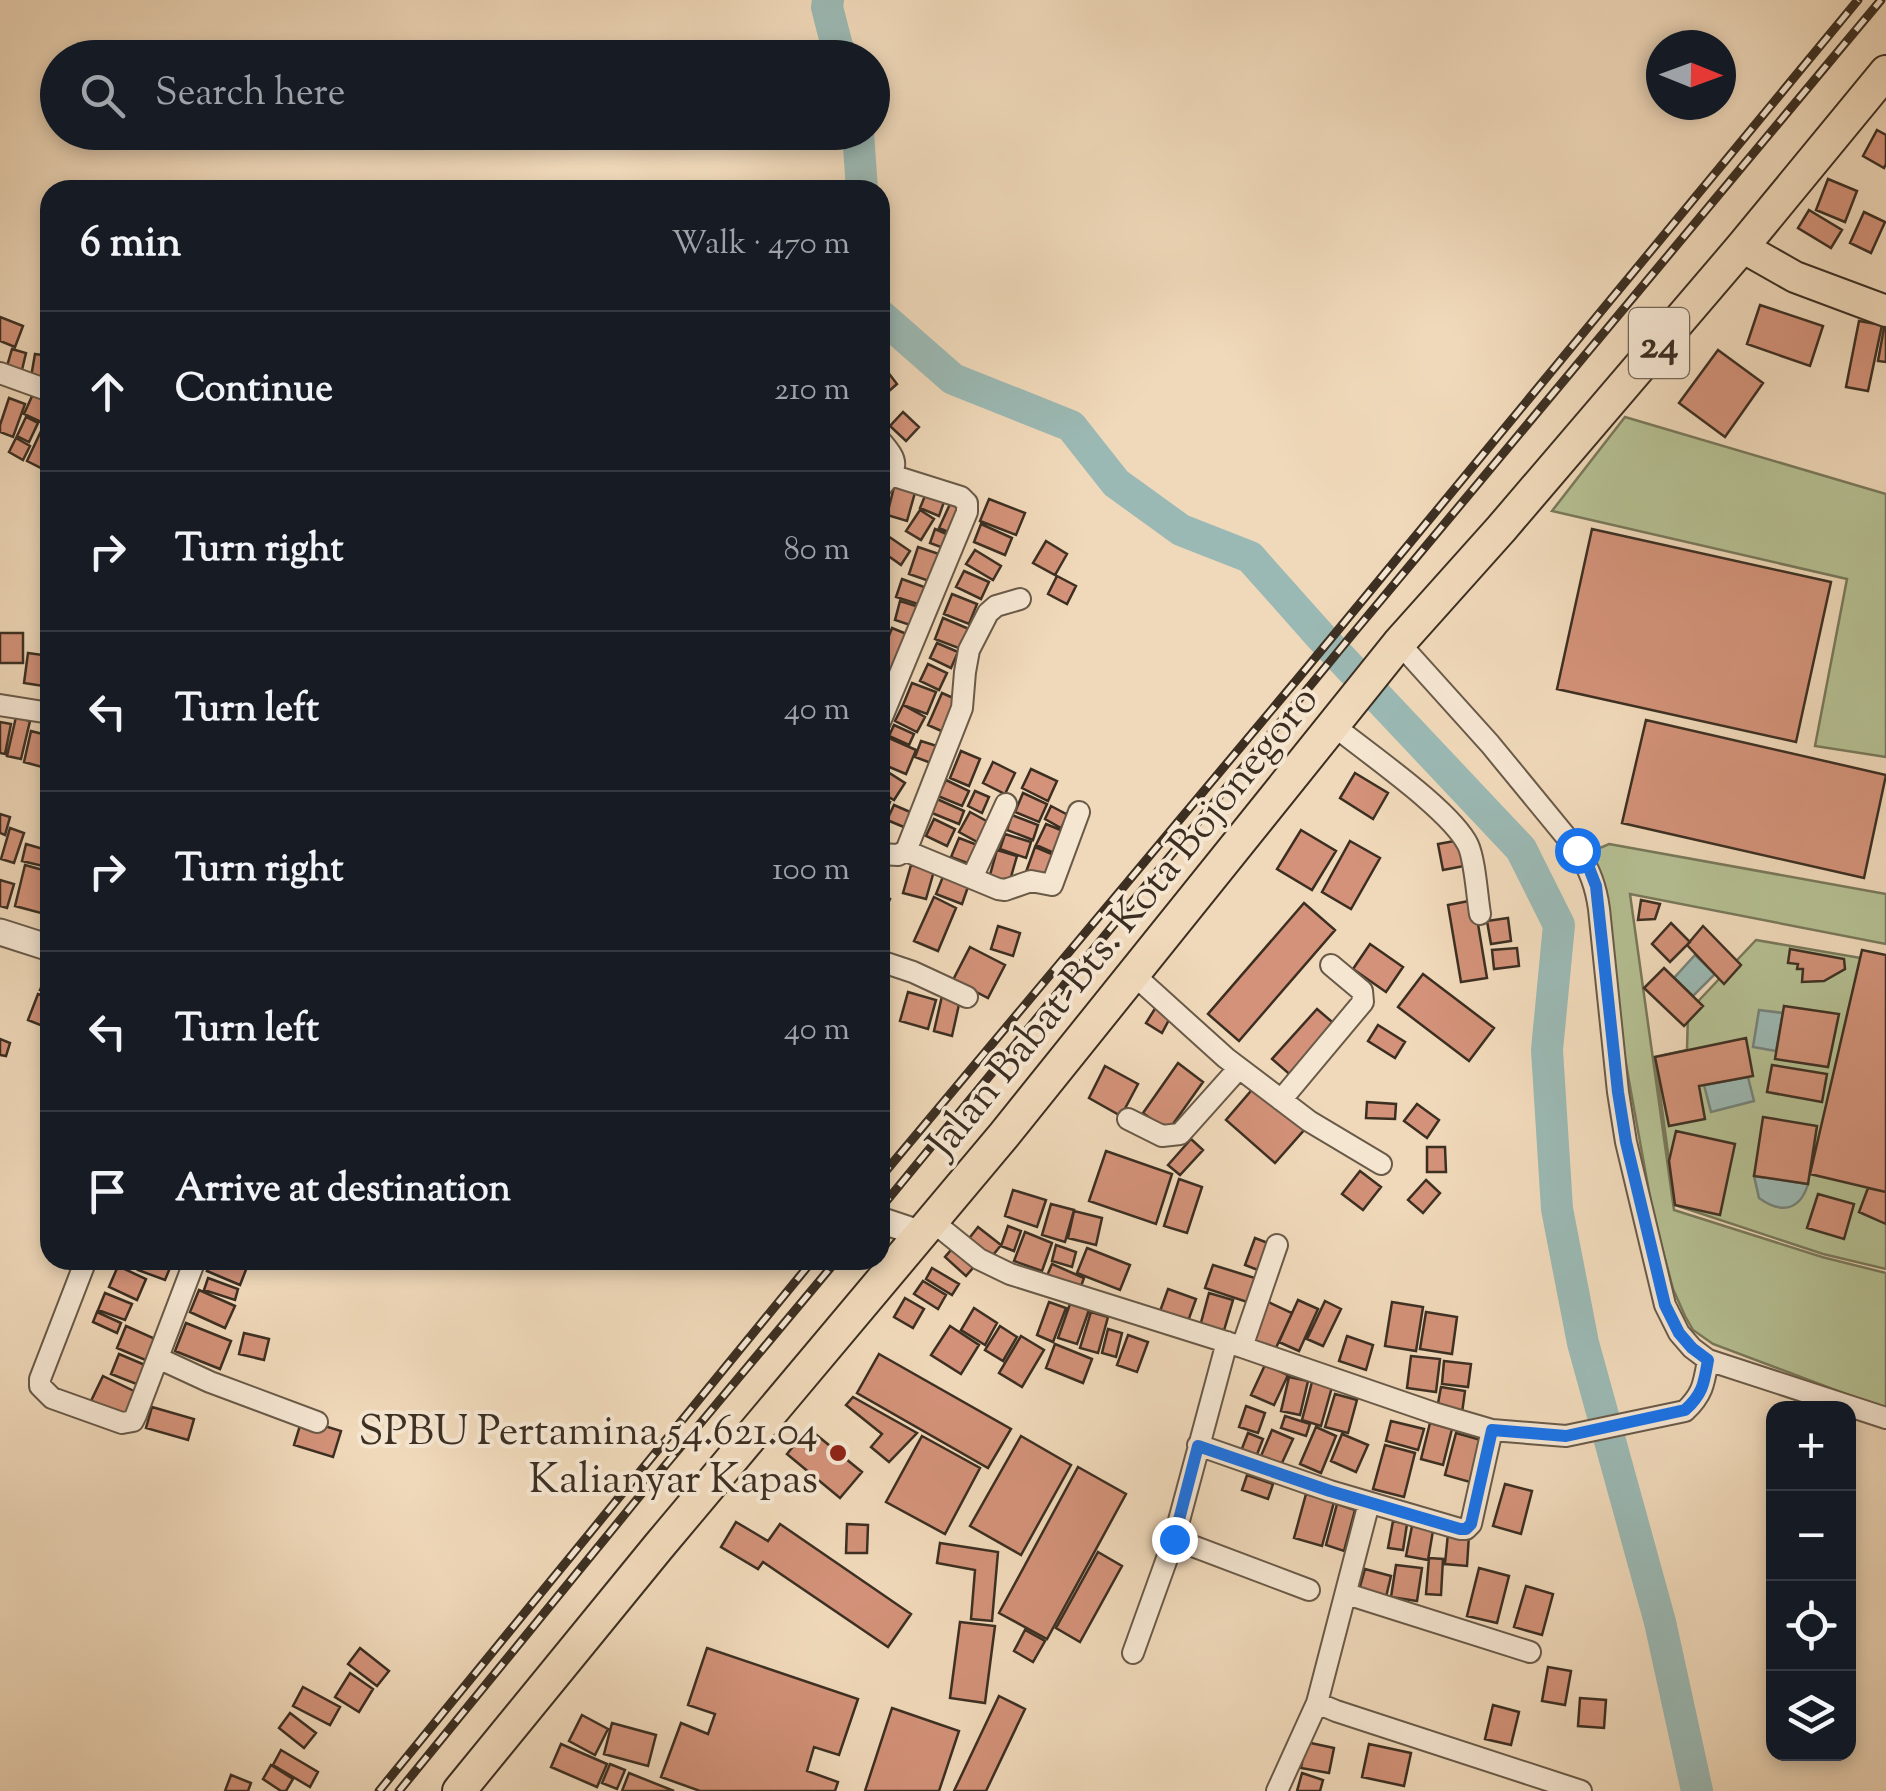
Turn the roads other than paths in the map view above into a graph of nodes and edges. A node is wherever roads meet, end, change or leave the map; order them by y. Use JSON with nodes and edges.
{"nodes":[{"id":1,"x":1886,"y":72,"type":"edge"},
{"id":2,"x":1748,"y":240,"type":"junction"},
{"id":3,"x":1886,"y":292,"type":"edge"},
{"id":4,"x":1886,"y":311,"type":"edge"},
{"id":5,"x":0,"y":373,"type":"edge"},
{"id":6,"x":40,"y":387,"type":"edge"},
{"id":7,"x":890,"y":452,"type":"edge"},
{"id":8,"x":890,"y":475,"type":"edge"},
{"id":9,"x":890,"y":483,"type":"edge"},
{"id":10,"x":1020,"y":599,"type":"dead end"},
{"id":11,"x":1393,"y":650,"type":"junction"},
{"id":12,"x":890,"y":698,"type":"edge"},
{"id":13,"x":0,"y":705,"type":"edge"},
{"id":14,"x":40,"y":711,"type":"edge"},
{"id":15,"x":1341,"y":716,"type":"junction"},
{"id":16,"x":1006,"y":804,"type":"dead end"},
{"id":17,"x":1079,"y":812,"type":"dead end"},
{"id":18,"x":906,"y":851,"type":"junction"},
{"id":19,"x":890,"y":855,"type":"edge"},
{"id":20,"x":972,"y":878,"type":"junction"},
{"id":21,"x":1480,"y":914,"type":"dead end"},
{"id":22,"x":3,"y":940,"type":"edge"},
{"id":23,"x":40,"y":946,"type":"edge"},
{"id":24,"x":890,"y":965,"type":"edge"},
{"id":25,"x":1331,"y":965,"type":"dead end"},
{"id":26,"x":1134,"y":974,"type":"junction"},
{"id":27,"x":967,"y":996,"type":"dead end"},
{"id":28,"x":1239,"y":1068,"type":"junction"},
{"id":29,"x":1281,"y":1100,"type":"junction"},
{"id":30,"x":1128,"y":1120,"type":"dead end"},
{"id":31,"x":1381,"y":1164,"type":"dead end"},
{"id":32,"x":890,"y":1222,"type":"edge"},
{"id":33,"x":927,"y":1228,"type":"junction"},
{"id":34,"x":1277,"y":1245,"type":"dead end"},
{"id":35,"x":82,"y":1270,"type":"edge"},
{"id":36,"x":191,"y":1270,"type":"edge"},
{"id":37,"x":1235,"y":1344,"type":"junction"},
{"id":38,"x":158,"y":1358,"type":"junction"},
{"id":39,"x":1708,"y":1360,"type":"junction"},
{"id":40,"x":1886,"y":1418,"type":"edge"},
{"id":41,"x":317,"y":1422,"type":"dead end"},
{"id":42,"x":1492,"y":1430,"type":"junction"},
{"id":43,"x":1198,"y":1446,"type":"junction"},
{"id":44,"x":1369,"y":1503,"type":"junction"},
{"id":45,"x":1174,"y":1539,"type":"junction"},
{"id":46,"x":1309,"y":1590,"type":"dead end"},
{"id":47,"x":1347,"y":1594,"type":"junction"},
{"id":48,"x":1530,"y":1652,"type":"dead end"},
{"id":49,"x":1134,"y":1653,"type":"dead end"},
{"id":50,"x":1317,"y":1703,"type":"junction"},
{"id":51,"x":458,"y":1791,"type":"edge"},
{"id":52,"x":1277,"y":1791,"type":"edge"},
{"id":53,"x":1581,"y":1791,"type":"edge"}],
"edges":[{"from":1,"to":2,"type":"highway","number":"24"},
{"from":2,"to":3,"type":"main road"},
{"from":2,"to":4,"type":"main road"},
{"from":2,"to":11,"type":"highway","name":"Jalan Babat-Bts. Kota Bojonegoro","number":"24"},
{"from":5,"to":6,"type":"street"},
{"from":7,"to":8,"type":"street"},
{"from":9,"to":12,"type":"street"},
{"from":10,"to":18,"type":"street"},
{"from":11,"to":15,"type":"highway","name":"Jalan Babat-Bts. Kota Bojonegoro","number":"24"},
{"from":11,"to":39,"type":"street"},
{"from":13,"to":14,"type":"street"},
{"from":15,"to":21,"type":"street"},
{"from":15,"to":26,"type":"highway","name":"Jalan Babat-Bts. Kota Bojonegoro","number":"24"},
{"from":16,"to":20,"type":"street"},
{"from":17,"to":20,"type":"street"},
{"from":18,"to":19,"type":"street"},
{"from":18,"to":20,"type":"street"},
{"from":22,"to":23,"type":"street"},
{"from":24,"to":27,"type":"street"},
{"from":25,"to":29,"type":"street"},
{"from":26,"to":28,"type":"street"},
{"from":26,"to":33,"type":"highway","name":"Jalan Babat-Bts. Kota Bojonegoro","number":"24"},
{"from":28,"to":29,"type":"street"},
{"from":28,"to":30,"type":"street"},
{"from":29,"to":31,"type":"street"},
{"from":32,"to":33,"type":"street"},
{"from":33,"to":37,"type":"street"},
{"from":33,"to":51,"type":"highway","name":"Jalan Babat-Bts. Kota Bojonegoro","number":"24"},
{"from":34,"to":37,"type":"street"},
{"from":35,"to":38,"type":"street"},
{"from":36,"to":38,"type":"street"},
{"from":37,"to":42,"type":"street"},
{"from":37,"to":43,"type":"street"},
{"from":38,"to":41,"type":"street"},
{"from":39,"to":40,"type":"street"},
{"from":39,"to":42,"type":"street"},
{"from":42,"to":44,"type":"street"},
{"from":43,"to":44,"type":"street"},
{"from":43,"to":45,"type":"street"},
{"from":44,"to":47,"type":"street"},
{"from":45,"to":46,"type":"street"},
{"from":45,"to":49,"type":"street"},
{"from":47,"to":48,"type":"street"},
{"from":47,"to":50,"type":"street"},
{"from":50,"to":52,"type":"street"},
{"from":50,"to":53,"type":"street"}]}
